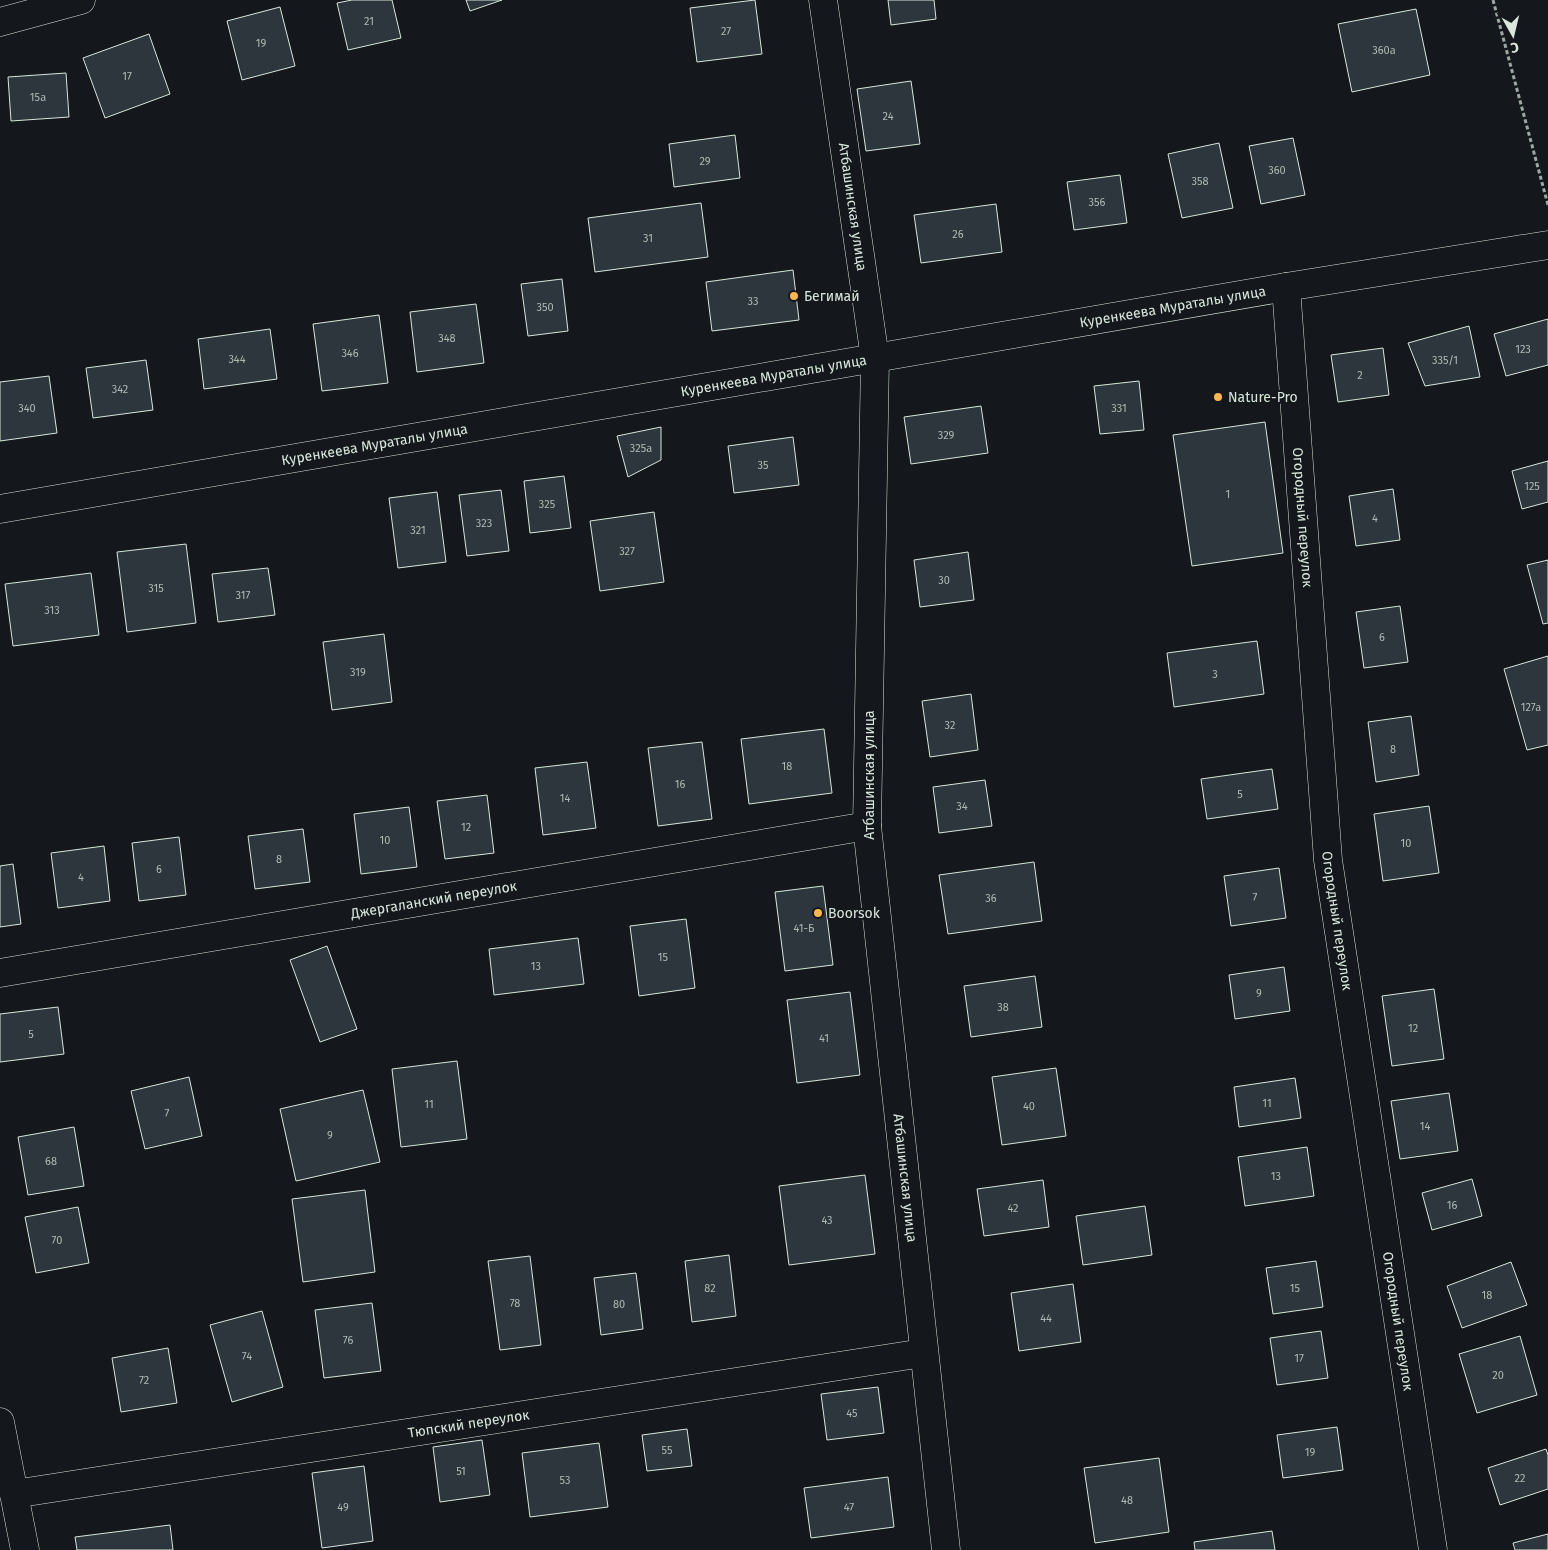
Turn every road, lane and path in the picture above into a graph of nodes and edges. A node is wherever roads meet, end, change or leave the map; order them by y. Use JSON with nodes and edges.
{"nodes":[{"id":1,"x":81,"y":0,"type":"edge"},
{"id":2,"x":823,"y":0,"type":"edge"},
{"id":3,"x":1493,"y":0,"type":"edge"},
{"id":4,"x":0,"y":22,"type":"edge"},
{"id":5,"x":1548,"y":205,"type":"edge"},
{"id":6,"x":1548,"y":245,"type":"edge"},
{"id":7,"x":1286,"y":287,"type":"junction"},
{"id":8,"x":875,"y":358,"type":"junction"},
{"id":9,"x":0,"y":510,"type":"edge"},
{"id":10,"x":866,"y":826,"type":"junction"},
{"id":11,"x":0,"y":973,"type":"edge"},
{"id":12,"x":923,"y":1353,"type":"junction"},
{"id":13,"x":0,"y":1422,"type":"edge"},
{"id":14,"x":14,"y":1494,"type":"junction"},
{"id":15,"x":25,"y":1550,"type":"edge"},
{"id":16,"x":946,"y":1550,"type":"edge"},
{"id":17,"x":1433,"y":1550,"type":"edge"}],
"edges":[{"from":1,"to":4,"type":"street"},
{"from":2,"to":8,"type":"street","name":"Атбашинская улица"},
{"from":3,"to":5,"type":"path"},
{"from":6,"to":7,"type":"street","name":"Куренкеева Мураталы улица"},
{"from":7,"to":8,"type":"street","name":"Куренкеева Мураталы улица"},
{"from":7,"to":17,"type":"street","name":"Огородный переулок"},
{"from":8,"to":9,"type":"street","name":"Куренкеева Мураталы улица"},
{"from":8,"to":10,"type":"street","name":"Атбашинская улица"},
{"from":10,"to":11,"type":"street","name":"Джергаланский переулок"},
{"from":10,"to":12,"type":"street","name":"Атбашинская улица"},
{"from":12,"to":14,"type":"street","name":"Тюпский переулок"},
{"from":12,"to":16,"type":"street","name":"Атбашинская улица"},
{"from":13,"to":14,"type":"street"},
{"from":14,"to":15,"type":"street"}]}
